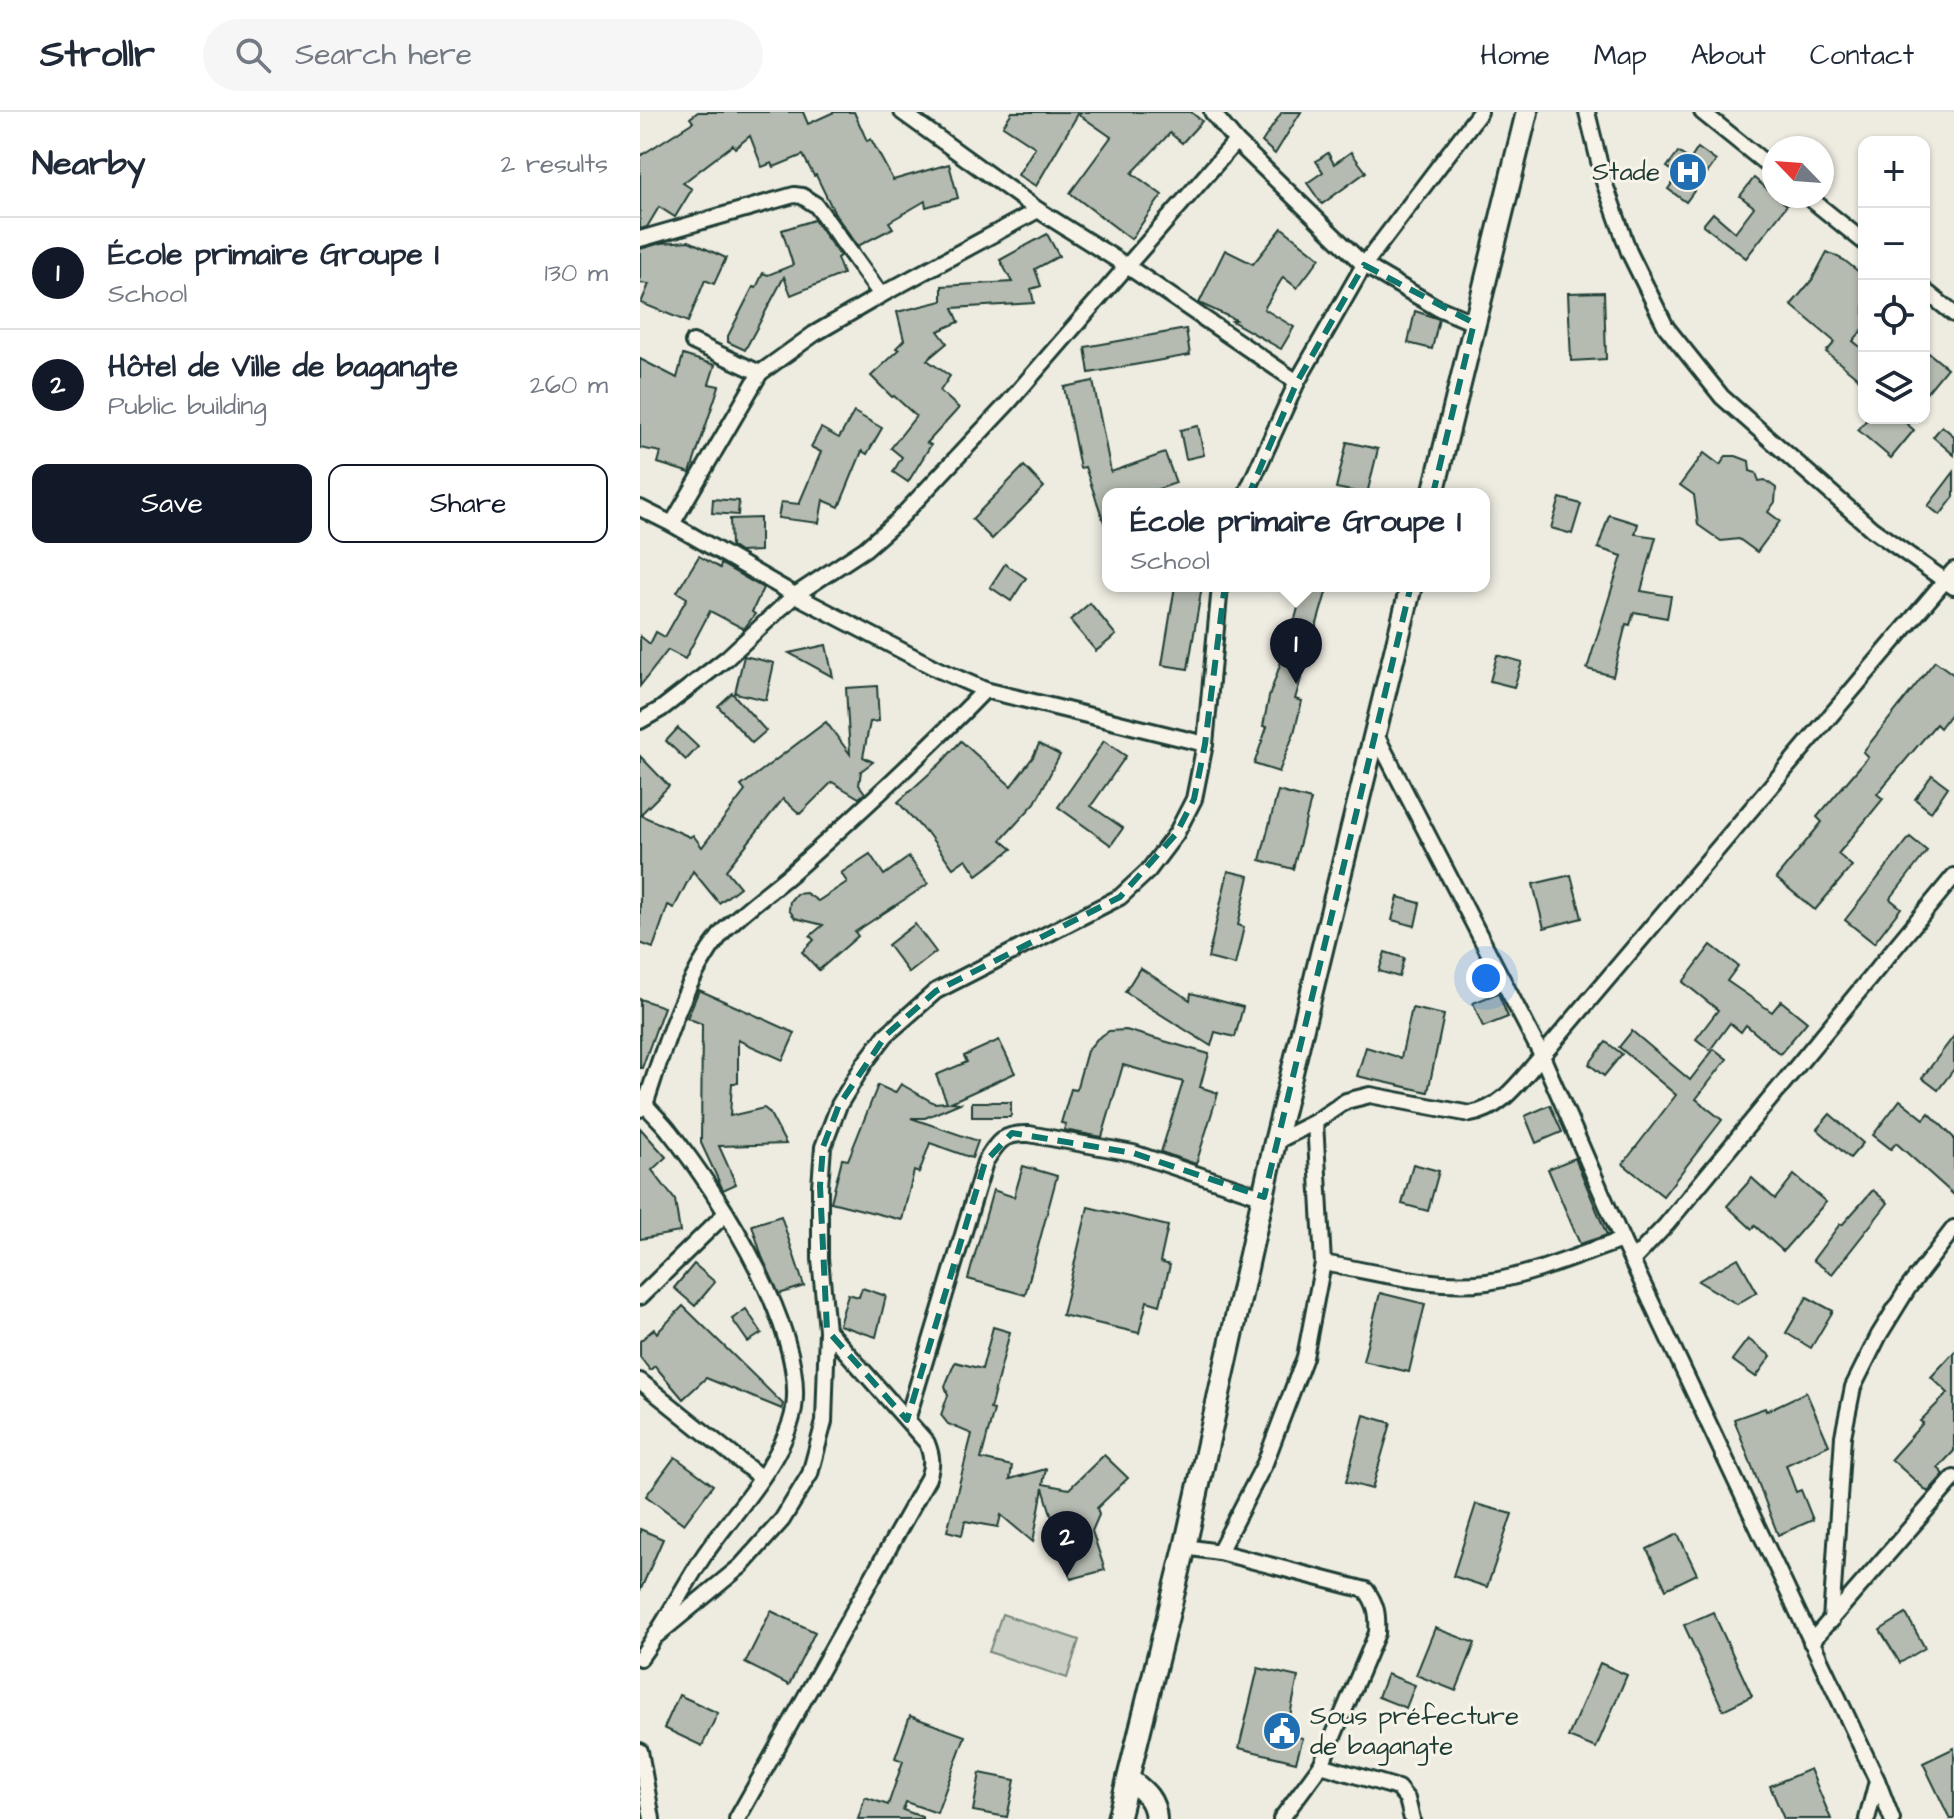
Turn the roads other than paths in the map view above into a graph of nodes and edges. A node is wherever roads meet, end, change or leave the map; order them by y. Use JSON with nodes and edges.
{"nodes":[{"id":1,"x":902,"y":112,"type":"edge"},
{"id":2,"x":1212,"y":112,"type":"edge"},
{"id":3,"x":1480,"y":112,"type":"edge"},
{"id":4,"x":1527,"y":112,"type":"edge"},
{"id":5,"x":1587,"y":112,"type":"edge"},
{"id":6,"x":1702,"y":112,"type":"edge"},
{"id":7,"x":1236,"y":141,"type":"junction"},
{"id":8,"x":1762,"y":160,"type":"edge"},
{"id":9,"x":1822,"y":208,"type":"edge"},
{"id":10,"x":1038,"y":210,"type":"junction"},
{"id":11,"x":1858,"y":237,"type":"edge"},
{"id":12,"x":640,"y":239,"type":"edge"},
{"id":13,"x":1364,"y":265,"type":"junction"},
{"id":14,"x":1127,"y":266,"type":"junction"},
{"id":15,"x":881,"y":295,"type":"junction"},
{"id":16,"x":1930,"y":295,"type":"edge"},
{"id":17,"x":1954,"y":314,"type":"edge"},
{"id":18,"x":1474,"y":323,"type":"junction"},
{"id":19,"x":693,"y":342,"type":"dead end"},
{"id":20,"x":760,"y":373,"type":"junction"},
{"id":21,"x":1297,"y":382,"type":"junction"},
{"id":22,"x":1249,"y":488,"type":"edge"},
{"id":23,"x":1434,"y":488,"type":"edge"},
{"id":24,"x":640,"y":508,"type":"edge"},
{"id":25,"x":672,"y":524,"type":"junction"},
{"id":26,"x":1951,"y":579,"type":"edge"},
{"id":27,"x":1219,"y":592,"type":"edge"},
{"id":28,"x":1410,"y":592,"type":"edge"},
{"id":29,"x":795,"y":595,"type":"junction"},
{"id":30,"x":985,"y":690,"type":"junction"},
{"id":31,"x":640,"y":721,"type":"edge"},
{"id":32,"x":1375,"y":733,"type":"junction"},
{"id":33,"x":1205,"y":744,"type":"junction"},
{"id":34,"x":1954,"y":876,"type":"edge"},
{"id":35,"x":1542,"y":1056,"type":"junction"},
{"id":36,"x":642,"y":1104,"type":"edge"},
{"id":37,"x":1315,"y":1122,"type":"junction"},
{"id":38,"x":1275,"y":1142,"type":"junction"},
{"id":39,"x":1264,"y":1197,"type":"junction"},
{"id":40,"x":726,"y":1213,"type":"junction"},
{"id":41,"x":1954,"y":1228,"type":"edge"},
{"id":42,"x":1622,"y":1240,"type":"junction"},
{"id":43,"x":1632,"y":1261,"type":"junction"},
{"id":44,"x":1323,"y":1263,"type":"junction"},
{"id":45,"x":640,"y":1297,"type":"edge"},
{"id":46,"x":827,"y":1330,"type":"junction"},
{"id":47,"x":640,"y":1381,"type":"edge"},
{"id":48,"x":907,"y":1420,"type":"junction"},
{"id":49,"x":760,"y":1477,"type":"junction"},
{"id":50,"x":1954,"y":1478,"type":"edge"},
{"id":51,"x":1185,"y":1547,"type":"junction"},
{"id":52,"x":1219,"y":1552,"type":"junction"},
{"id":53,"x":1831,"y":1621,"type":"junction"},
{"id":54,"x":657,"y":1635,"type":"junction"},
{"id":55,"x":1811,"y":1642,"type":"junction"},
{"id":56,"x":640,"y":1658,"type":"edge"},
{"id":57,"x":640,"y":1751,"type":"edge"},
{"id":58,"x":1321,"y":1765,"type":"junction"},
{"id":59,"x":1129,"y":1779,"type":"junction"},
{"id":60,"x":1877,"y":1780,"type":"junction"},
{"id":61,"x":652,"y":1819,"type":"edge"},
{"id":62,"x":737,"y":1819,"type":"edge"},
{"id":63,"x":1118,"y":1819,"type":"edge"},
{"id":64,"x":1160,"y":1819,"type":"edge"},
{"id":65,"x":1281,"y":1819,"type":"edge"},
{"id":66,"x":1412,"y":1819,"type":"edge"},
{"id":67,"x":1867,"y":1819,"type":"edge"},
{"id":68,"x":1892,"y":1819,"type":"edge"}],
"edges":[{"from":1,"to":10,"type":"street"},
{"from":2,"to":7,"type":"street"},
{"from":3,"to":13,"type":"street"},
{"from":4,"to":18,"type":"street"},
{"from":5,"to":26,"type":"street"},
{"from":6,"to":8,"type":"street"},
{"from":7,"to":13,"type":"street"},
{"from":7,"to":14,"type":"street"},
{"from":9,"to":11,"type":"street"},
{"from":10,"to":14,"type":"street"},
{"from":10,"to":15,"type":"street"},
{"from":12,"to":15,"type":"street"},
{"from":13,"to":18,"type":"street"},
{"from":13,"to":21,"type":"street"},
{"from":14,"to":21,"type":"street"},
{"from":14,"to":29,"type":"street"},
{"from":15,"to":20,"type":"street"},
{"from":16,"to":17,"type":"street"},
{"from":18,"to":23,"type":"street"},
{"from":19,"to":20,"type":"street"},
{"from":20,"to":25,"type":"street"},
{"from":21,"to":22,"type":"street"},
{"from":24,"to":25,"type":"street"},
{"from":25,"to":29,"type":"street"},
{"from":26,"to":35,"type":"street"},
{"from":27,"to":33,"type":"street"},
{"from":28,"to":32,"type":"street"},
{"from":29,"to":30,"type":"street"},
{"from":29,"to":31,"type":"street"},
{"from":30,"to":33,"type":"street"},
{"from":30,"to":36,"type":"street"},
{"from":32,"to":35,"type":"street"},
{"from":32,"to":38,"type":"street"},
{"from":33,"to":46,"type":"street"},
{"from":34,"to":43,"type":"street"},
{"from":35,"to":37,"type":"street"},
{"from":35,"to":42,"type":"street"},
{"from":36,"to":40,"type":"street"},
{"from":37,"to":38,"type":"street"},
{"from":37,"to":44,"type":"street"},
{"from":38,"to":39,"type":"street"},
{"from":39,"to":48,"type":"street"},
{"from":39,"to":51,"type":"street"},
{"from":40,"to":45,"type":"street"},
{"from":40,"to":49,"type":"street"},
{"from":41,"to":53,"type":"street"},
{"from":42,"to":43,"type":"street"},
{"from":42,"to":44,"type":"street"},
{"from":43,"to":55,"type":"street"},
{"from":44,"to":52,"type":"street"},
{"from":46,"to":48,"type":"street"},
{"from":46,"to":54,"type":"street"},
{"from":47,"to":49,"type":"street"},
{"from":48,"to":62,"type":"street"},
{"from":49,"to":54,"type":"street"},
{"from":50,"to":53,"type":"street"},
{"from":51,"to":52,"type":"street"},
{"from":51,"to":59,"type":"street"},
{"from":52,"to":58,"type":"street"},
{"from":53,"to":55,"type":"street"},
{"from":54,"to":56,"type":"street"},
{"from":55,"to":60,"type":"street"},
{"from":57,"to":61,"type":"street"},
{"from":58,"to":65,"type":"street"},
{"from":58,"to":66,"type":"street"},
{"from":59,"to":63,"type":"street"},
{"from":59,"to":64,"type":"street"},
{"from":60,"to":67,"type":"street"},
{"from":60,"to":68,"type":"street"}]}
